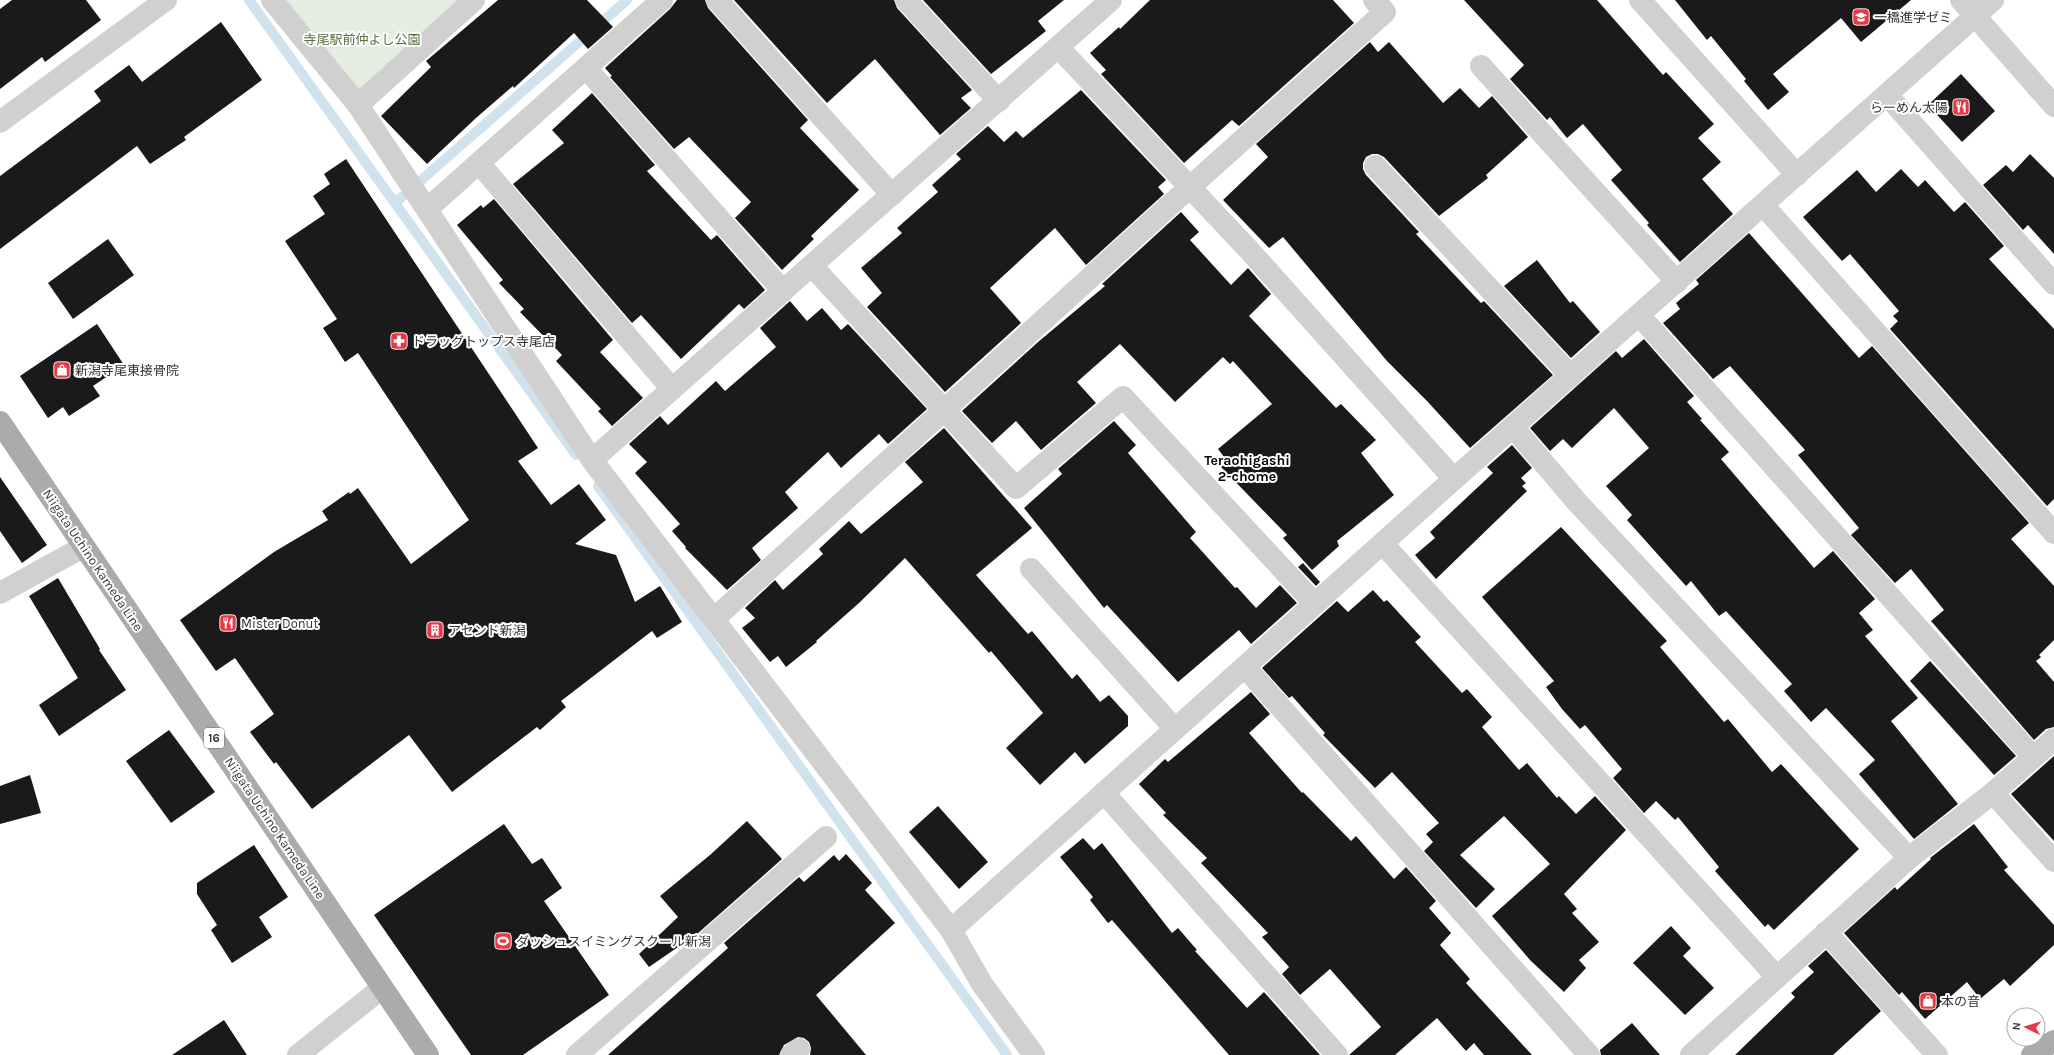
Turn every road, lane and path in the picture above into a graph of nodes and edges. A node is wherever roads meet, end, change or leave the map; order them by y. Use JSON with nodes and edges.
{"nodes":[{"id":1,"x":166,"y":0,"type":"edge"},
{"id":2,"x":272,"y":0,"type":"edge"},
{"id":3,"x":474,"y":0,"type":"edge"},
{"id":4,"x":662,"y":0,"type":"edge"},
{"id":5,"x":717,"y":0,"type":"edge"},
{"id":6,"x":906,"y":0,"type":"edge"},
{"id":7,"x":1374,"y":0,"type":"edge"},
{"id":8,"x":1640,"y":0,"type":"edge"},
{"id":9,"x":1961,"y":0,"type":"edge"},
{"id":10,"x":1993,"y":0,"type":"edge"},
{"id":11,"x":1105,"y":2,"type":"edge"},
{"id":12,"x":1975,"y":16,"type":"junction"},
{"id":13,"x":1059,"y":48,"type":"junction"},
{"id":14,"x":1481,"y":66,"type":"dead end"},
{"id":15,"x":586,"y":68,"type":"junction"},
{"id":16,"x":1887,"y":95,"type":"junction"},
{"id":17,"x":999,"y":101,"type":"junction"},
{"id":18,"x":358,"y":105,"type":"junction"},
{"id":19,"x":2054,"y":106,"type":"edge"},
{"id":20,"x":0,"y":122,"type":"edge"},
{"id":21,"x":479,"y":163,"type":"junction"},
{"id":22,"x":1375,"y":166,"type":"dead end"},
{"id":23,"x":1797,"y":175,"type":"junction"},
{"id":24,"x":1190,"y":187,"type":"junction"},
{"id":25,"x":892,"y":196,"type":"junction"},
{"id":26,"x":1763,"y":205,"type":"junction"},
{"id":27,"x":427,"y":209,"type":"junction"},
{"id":28,"x":812,"y":266,"type":"junction"},
{"id":29,"x":1677,"y":282,"type":"junction"},
{"id":30,"x":2054,"y":284,"type":"edge"},
{"id":31,"x":783,"y":291,"type":"junction"},
{"id":32,"x":1639,"y":315,"type":"junction"},
{"id":33,"x":1571,"y":376,"type":"junction"},
{"id":34,"x":672,"y":389,"type":"junction"},
{"id":35,"x":944,"y":410,"type":"junction"},
{"id":36,"x":0,"y":422,"type":"edge"},
{"id":37,"x":1513,"y":427,"type":"junction"},
{"id":38,"x":592,"y":460,"type":"junction"},
{"id":39,"x":1454,"y":479,"type":"junction"},
{"id":40,"x":2054,"y":533,"type":"edge"},
{"id":41,"x":1383,"y":544,"type":"junction"},
{"id":42,"x":83,"y":547,"type":"junction"},
{"id":43,"x":1031,"y":569,"type":"dead end"},
{"id":44,"x":0,"y":593,"type":"edge"},
{"id":45,"x":1315,"y":604,"type":"junction"},
{"id":46,"x":714,"y":619,"type":"junction"},
{"id":47,"x":1244,"y":667,"type":"junction"},
{"id":48,"x":1175,"y":729,"type":"junction"},
{"id":49,"x":2054,"y":739,"type":"edge"},
{"id":50,"x":2033,"y":757,"type":"junction"},
{"id":51,"x":1104,"y":793,"type":"junction"},
{"id":52,"x":1993,"y":793,"type":"junction"},
{"id":53,"x":826,"y":837,"type":"dead end"},
{"id":54,"x":1908,"y":858,"type":"junction"},
{"id":55,"x":2054,"y":861,"type":"edge"},
{"id":56,"x":951,"y":930,"type":"junction"},
{"id":57,"x":1826,"y":932,"type":"junction"},
{"id":58,"x":1777,"y":977,"type":"junction"},
{"id":59,"x":382,"y":988,"type":"junction"},
{"id":60,"x":2054,"y":1041,"type":"edge"},
{"id":61,"x":1694,"y":1054,"type":"edge"},
{"id":62,"x":298,"y":1055,"type":"edge"},
{"id":63,"x":428,"y":1055,"type":"edge"},
{"id":64,"x":577,"y":1055,"type":"edge"},
{"id":65,"x":1034,"y":1055,"type":"edge"},
{"id":66,"x":1337,"y":1055,"type":"edge"},
{"id":67,"x":1589,"y":1055,"type":"edge"},
{"id":68,"x":1937,"y":1055,"type":"edge"},
{"id":69,"x":2032,"y":1055,"type":"edge"}],
"edges":[{"from":1,"to":20,"type":"street"},
{"from":2,"to":18,"type":"street"},
{"from":3,"to":18,"type":"street"},
{"from":4,"to":15,"type":"street"},
{"from":5,"to":25,"type":"street"},
{"from":6,"to":17,"type":"street"},
{"from":7,"to":24,"type":"street"},
{"from":8,"to":23,"type":"street"},
{"from":9,"to":12,"type":"street"},
{"from":10,"to":12,"type":"street"},
{"from":11,"to":13,"type":"street"},
{"from":12,"to":16,"type":"street"},
{"from":12,"to":19,"type":"street"},
{"from":13,"to":17,"type":"street"},
{"from":13,"to":24,"type":"street"},
{"from":14,"to":29,"type":"street"},
{"from":15,"to":21,"type":"street"},
{"from":15,"to":31,"type":"street"},
{"from":16,"to":23,"type":"street"},
{"from":16,"to":30,"type":"street"},
{"from":17,"to":25,"type":"street"},
{"from":18,"to":27,"type":"street"},
{"from":21,"to":27,"type":"street"},
{"from":21,"to":34,"type":"street"},
{"from":22,"to":33,"type":"street"},
{"from":23,"to":26,"type":"street"},
{"from":24,"to":35,"type":"street"},
{"from":24,"to":39,"type":"street"},
{"from":25,"to":28,"type":"street"},
{"from":26,"to":29,"type":"street"},
{"from":26,"to":40,"type":"street"},
{"from":27,"to":38,"type":"street"},
{"from":28,"to":31,"type":"street"},
{"from":28,"to":35,"type":"street"},
{"from":29,"to":32,"type":"street"},
{"from":31,"to":34,"type":"street"},
{"from":32,"to":33,"type":"street"},
{"from":32,"to":50,"type":"street"},
{"from":33,"to":37,"type":"street"},
{"from":34,"to":38,"type":"street"},
{"from":35,"to":45,"type":"street"},
{"from":35,"to":46,"type":"street"},
{"from":36,"to":42,"type":"main road","name":"Niigata Uchino Kameda Line","number":"16"},
{"from":37,"to":39,"type":"street"},
{"from":37,"to":54,"type":"street"},
{"from":38,"to":46,"type":"street"},
{"from":39,"to":41,"type":"street"},
{"from":41,"to":45,"type":"street"},
{"from":41,"to":58,"type":"street"},
{"from":42,"to":44,"type":"street"},
{"from":42,"to":59,"type":"main road","name":"Niigata Uchino Kameda Line","number":"16"},
{"from":43,"to":48,"type":"street"},
{"from":45,"to":47,"type":"street"},
{"from":46,"to":56,"type":"street"},
{"from":47,"to":48,"type":"street"},
{"from":47,"to":67,"type":"street"},
{"from":48,"to":51,"type":"street"},
{"from":49,"to":50,"type":"street"},
{"from":50,"to":52,"type":"street"},
{"from":51,"to":56,"type":"street"},
{"from":51,"to":66,"type":"street"},
{"from":52,"to":54,"type":"street"},
{"from":52,"to":55,"type":"street"},
{"from":53,"to":64,"type":"street"},
{"from":54,"to":57,"type":"street"},
{"from":56,"to":65,"type":"street"},
{"from":57,"to":58,"type":"street"},
{"from":57,"to":68,"type":"street"},
{"from":58,"to":61,"type":"street"},
{"from":59,"to":62,"type":"street"},
{"from":59,"to":63,"type":"main road","name":"Niigata Uchino Kameda Line","number":"16"},
{"from":60,"to":69,"type":"main road"}]}
